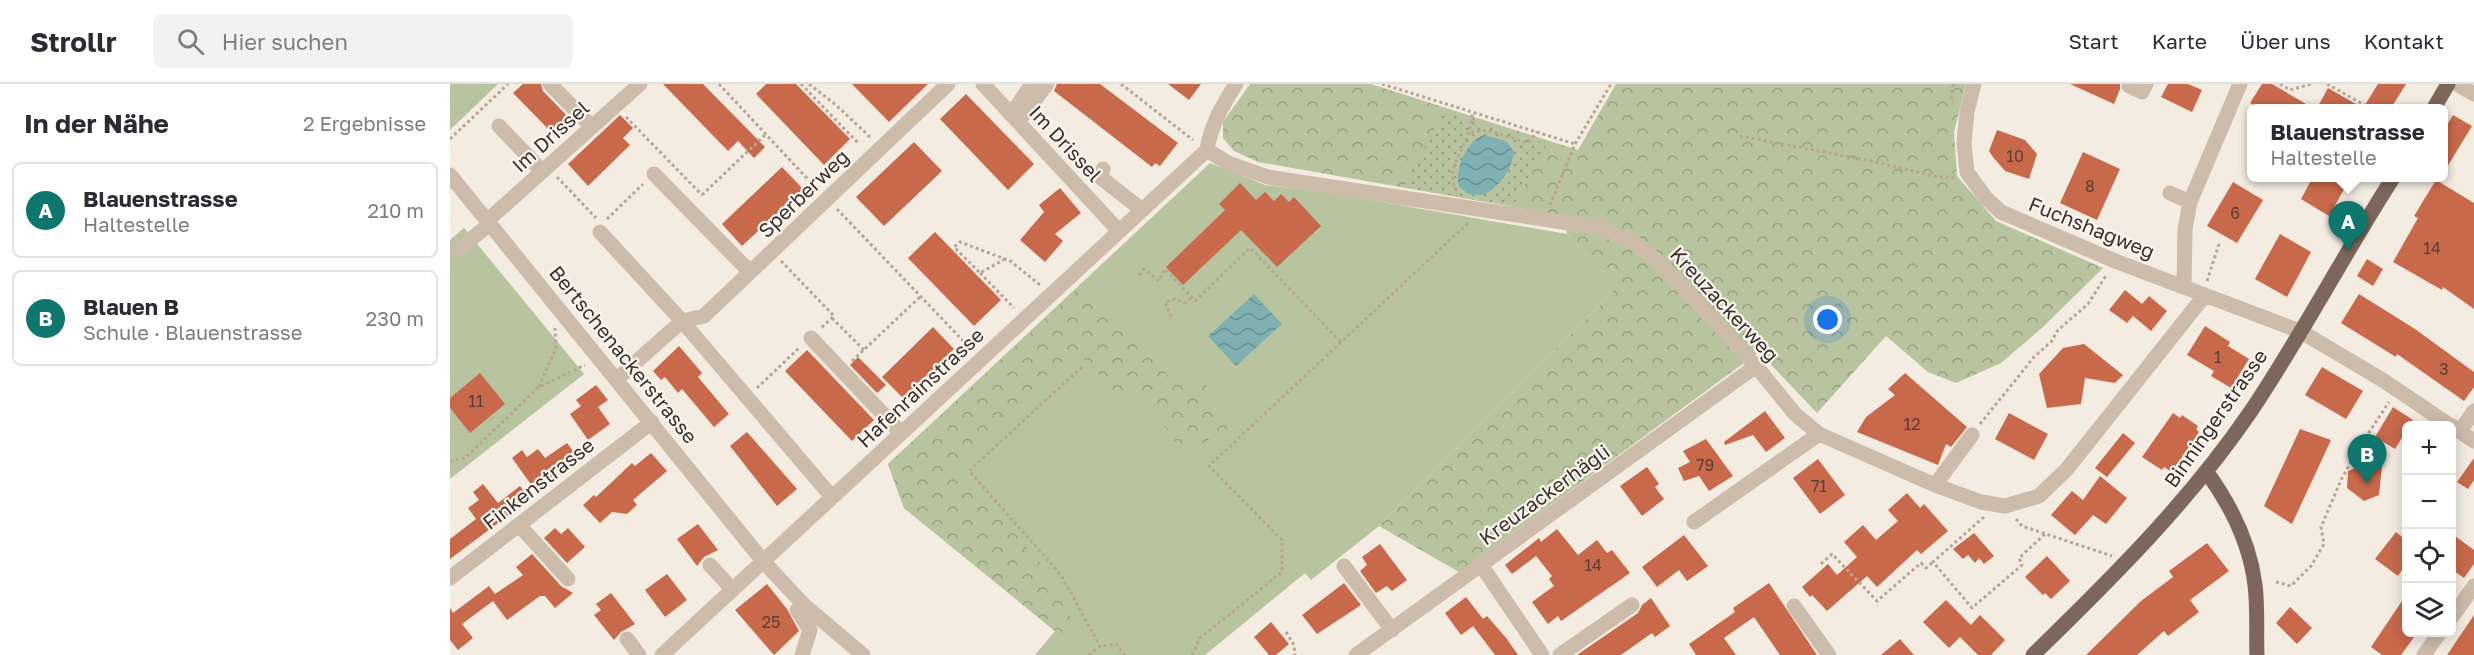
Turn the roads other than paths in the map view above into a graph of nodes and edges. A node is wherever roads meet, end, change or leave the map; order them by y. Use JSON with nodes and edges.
{"nodes":[{"id":1,"x":550,"y":84,"type":"edge"},
{"id":2,"x":948,"y":84,"type":"edge"},
{"id":3,"x":982,"y":84,"type":"edge"},
{"id":4,"x":1032,"y":84,"type":"edge"},
{"id":5,"x":1047,"y":84,"type":"edge"},
{"id":6,"x":1236,"y":84,"type":"edge"},
{"id":7,"x":1974,"y":84,"type":"edge"},
{"id":8,"x":2146,"y":84,"type":"edge"},
{"id":9,"x":2240,"y":84,"type":"edge"},
{"id":10,"x":2448,"y":84,"type":"edge"},
{"id":11,"x":2457,"y":84,"type":"edge"},
{"id":12,"x":634,"y":86,"type":"edge"},
{"id":13,"x":2129,"y":86,"type":"dead end"},
{"id":14,"x":2474,"y":94,"type":"edge"},
{"id":15,"x":2436,"y":104,"type":"edge"},
{"id":16,"x":1014,"y":118,"type":"junction"},
{"id":17,"x":499,"y":126,"type":"dead end"},
{"id":18,"x":592,"y":127,"type":"junction"},
{"id":19,"x":1207,"y":150,"type":"junction"},
{"id":20,"x":545,"y":169,"type":"junction"},
{"id":21,"x":1103,"y":169,"type":"dead end"},
{"id":22,"x":654,"y":174,"type":"road end"},
{"id":23,"x":450,"y":175,"type":"edge"},
{"id":24,"x":2390,"y":182,"type":"edge"},
{"id":25,"x":2170,"y":193,"type":"dead end"},
{"id":26,"x":2190,"y":202,"type":"junction"},
{"id":27,"x":1142,"y":210,"type":"junction"},
{"id":28,"x":489,"y":222,"type":"junction"},
{"id":29,"x":1119,"y":231,"type":"junction"},
{"id":30,"x":600,"y":232,"type":"dead end"},
{"id":31,"x":459,"y":249,"type":"dead end"},
{"id":32,"x":750,"y":272,"type":"junction"},
{"id":33,"x":2184,"y":286,"type":"junction"},
{"id":34,"x":2204,"y":294,"type":"junction"},
{"id":35,"x":682,"y":321,"type":"junction"},
{"id":36,"x":2300,"y":331,"type":"junction"},
{"id":37,"x":811,"y":338,"type":"road end"},
{"id":38,"x":1756,"y":366,"type":"junction"},
{"id":39,"x":617,"y":379,"type":"junction"},
{"id":40,"x":2474,"y":411,"type":"edge"},
{"id":41,"x":2445,"y":421,"type":"edge"},
{"id":42,"x":652,"y":422,"type":"junction"},
{"id":43,"x":2456,"y":425,"type":"edge"},
{"id":44,"x":2456,"y":428,"type":"edge"},
{"id":45,"x":901,"y":433,"type":"junction"},
{"id":46,"x":1973,"y":433,"type":"road end"},
{"id":47,"x":1819,"y":434,"type":"junction"},
{"id":48,"x":2474,"y":441,"type":"edge"},
{"id":49,"x":2206,"y":471,"type":"junction"},
{"id":50,"x":1935,"y":485,"type":"junction"},
{"id":51,"x":831,"y":497,"type":"junction"},
{"id":52,"x":1694,"y":522,"type":"dead end"},
{"id":53,"x":519,"y":525,"type":"junction"},
{"id":54,"x":763,"y":561,"type":"junction"},
{"id":55,"x":710,"y":564,"type":"dead end"},
{"id":56,"x":1481,"y":565,"type":"junction"},
{"id":57,"x":1344,"y":566,"type":"dead end"},
{"id":58,"x":450,"y":578,"type":"edge"},
{"id":59,"x":568,"y":579,"type":"dead end"},
{"id":60,"x":2474,"y":586,"type":"edge"},
{"id":61,"x":732,"y":590,"type":"junction"},
{"id":62,"x":1632,"y":605,"type":"dead end"},
{"id":63,"x":1794,"y":606,"type":"dead end"},
{"id":64,"x":2456,"y":610,"type":"edge"},
{"id":65,"x":815,"y":625,"type":"junction"},
{"id":66,"x":1392,"y":630,"type":"junction"},
{"id":67,"x":2437,"y":637,"type":"edge"},
{"id":68,"x":627,"y":639,"type":"dead end"},
{"id":69,"x":639,"y":655,"type":"edge"},
{"id":70,"x":662,"y":655,"type":"edge"},
{"id":71,"x":802,"y":655,"type":"edge"},
{"id":72,"x":863,"y":655,"type":"edge"},
{"id":73,"x":1356,"y":655,"type":"edge"},
{"id":74,"x":1542,"y":655,"type":"edge"},
{"id":75,"x":1560,"y":655,"type":"edge"},
{"id":76,"x":1829,"y":655,"type":"edge"},
{"id":77,"x":2033,"y":655,"type":"edge"},
{"id":78,"x":2257,"y":655,"type":"edge"},
{"id":79,"x":2424,"y":655,"type":"edge"}],
"edges":[{"from":1,"to":18,"type":"street"},
{"from":2,"to":32,"type":"street","name":"Sperberweg"},
{"from":3,"to":16,"type":"street","name":"Im Drissel"},
{"from":4,"to":16,"type":"street"},
{"from":5,"to":16,"type":"street"},
{"from":6,"to":19,"type":"street"},
{"from":7,"to":33,"type":"street","name":"Fuchshagweg"},
{"from":8,"to":13,"type":"street"},
{"from":9,"to":26,"type":"street"},
{"from":10,"to":15,"type":"main road"},
{"from":11,"to":14,"type":"street"},
{"from":12,"to":18,"type":"street","name":"Im Drissel"},
{"from":16,"to":29,"type":"street","name":"Im Drissel"},
{"from":17,"to":20,"type":"street"},
{"from":18,"to":20,"type":"street","name":"Im Drissel"},
{"from":19,"to":27,"type":"street","name":"Hafenrainstrasse"},
{"from":19,"to":38,"type":"street","name":"Kreuzackerweg"},
{"from":20,"to":28,"type":"street","name":"Im Drissel"},
{"from":21,"to":27,"type":"street"},
{"from":22,"to":32,"type":"street"},
{"from":23,"to":28,"type":"street","name":"Bertschenackerstrasse"},
{"from":24,"to":36,"type":"main road","name":"Binningerstrasse"},
{"from":25,"to":26,"type":"street"},
{"from":26,"to":33,"type":"street"},
{"from":27,"to":29,"type":"street","name":"Hafenrainstrasse"},
{"from":28,"to":31,"type":"street","name":"Im Drissel"},
{"from":28,"to":39,"type":"street","name":"Bertschenackerstrasse"},
{"from":29,"to":45,"type":"street","name":"Hafenrainstrasse"},
{"from":30,"to":35,"type":"street"},
{"from":32,"to":35,"type":"street","name":"Sperberweg"},
{"from":33,"to":34,"type":"street","name":"Fuchshagweg"},
{"from":34,"to":36,"type":"street","name":"Fuchshagweg"},
{"from":34,"to":50,"type":"street","name":"Kreuzackerweg"},
{"from":35,"to":39,"type":"street","name":"Sperberweg"},
{"from":35,"to":51,"type":"street"},
{"from":36,"to":41,"type":"street","name":"Fuchshagweg"},
{"from":36,"to":49,"type":"main road","name":"Binningerstrasse"},
{"from":37,"to":45,"type":"street"},
{"from":38,"to":47,"type":"street","name":"Kreuzackerweg"},
{"from":38,"to":56,"type":"street","name":"Kreuzackerhägli"},
{"from":39,"to":42,"type":"street","name":"Bertschenackerstrasse"},
{"from":40,"to":43,"type":"street"},
{"from":42,"to":53,"type":"street","name":"Finkenstrasse"},
{"from":42,"to":54,"type":"street","name":"Bertschenackerstrasse"},
{"from":44,"to":48,"type":"street","name":"Fuchshagweg"},
{"from":45,"to":51,"type":"street","name":"Hafenrainstrasse"},
{"from":46,"to":50,"type":"street"},
{"from":47,"to":50,"type":"street","name":"Kreuzackerweg"},
{"from":47,"to":52,"type":"street"},
{"from":49,"to":77,"type":"main road","name":"Binningerstrasse"},
{"from":49,"to":78,"type":"main road"},
{"from":51,"to":54,"type":"street","name":"Hafenrainstrasse"},
{"from":53,"to":58,"type":"street","name":"Finkenstrasse"},
{"from":53,"to":59,"type":"street"},
{"from":54,"to":61,"type":"street","name":"Hafenrainstrasse"},
{"from":54,"to":65,"type":"street","name":"Bertschenackerstrasse"},
{"from":55,"to":61,"type":"street"},
{"from":56,"to":66,"type":"street","name":"Kreuzackerhägli"},
{"from":56,"to":74,"type":"street"},
{"from":57,"to":66,"type":"street"},
{"from":60,"to":64,"type":"street"},
{"from":61,"to":70,"type":"street","name":"Hafenrainstrasse"},
{"from":62,"to":75,"type":"street"},
{"from":63,"to":76,"type":"street"},
{"from":65,"to":71,"type":"street"},
{"from":65,"to":72,"type":"street","name":"Bertschenackerstrasse"},
{"from":66,"to":73,"type":"street","name":"Kreuzackerhägli"},
{"from":67,"to":79,"type":"street"},
{"from":68,"to":69,"type":"street"}]}
